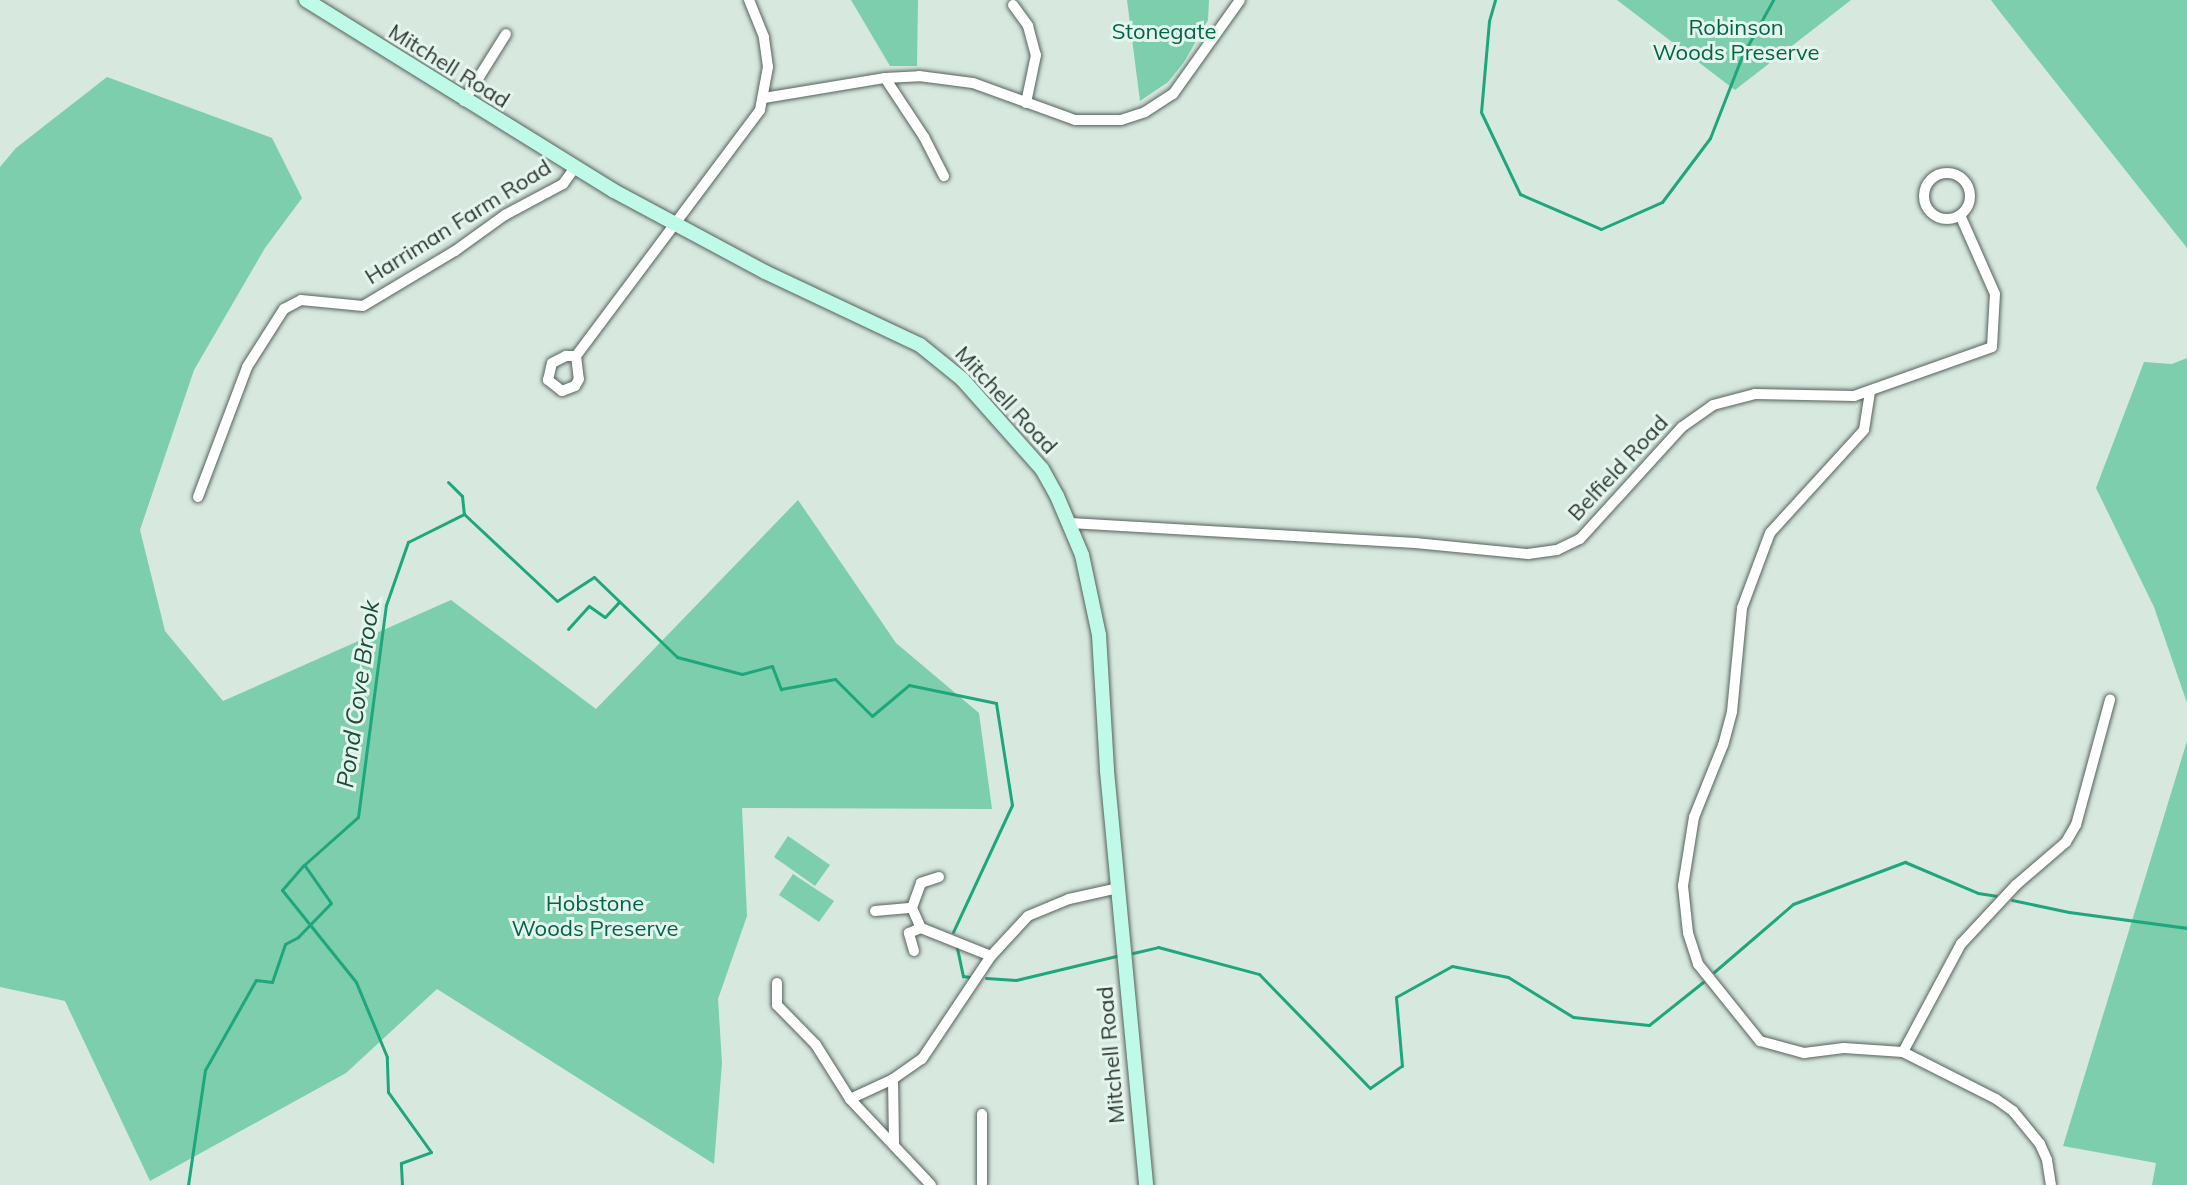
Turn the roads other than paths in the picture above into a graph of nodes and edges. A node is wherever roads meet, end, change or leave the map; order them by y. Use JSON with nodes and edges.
{"nodes":[{"id":1,"x":306,"y":0,"type":"edge"},
{"id":2,"x":749,"y":0,"type":"edge"},
{"id":3,"x":1240,"y":0,"type":"edge"},
{"id":4,"x":1013,"y":5,"type":"dead end"},
{"id":5,"x":506,"y":34,"type":"dead end"},
{"id":6,"x":885,"y":78,"type":"junction"},
{"id":7,"x":764,"y":98,"type":"junction"},
{"id":8,"x":464,"y":101,"type":"junction"},
{"id":9,"x":1026,"y":103,"type":"junction"},
{"id":10,"x":574,"y":169,"type":"junction"},
{"id":11,"x":944,"y":176,"type":"dead end"},
{"id":12,"x":1960,"y":215,"type":"junction"},
{"id":13,"x":676,"y":226,"type":"junction"},
{"id":14,"x":576,"y":356,"type":"dead end"},
{"id":15,"x":1870,"y":392,"type":"junction"},
{"id":16,"x":198,"y":497,"type":"dead end"},
{"id":17,"x":1070,"y":523,"type":"junction"},
{"id":18,"x":2110,"y":700,"type":"dead end"},
{"id":19,"x":939,"y":877,"type":"dead end"},
{"id":20,"x":1118,"y":888,"type":"junction"},
{"id":21,"x":912,"y":908,"type":"junction"},
{"id":22,"x":875,"y":911,"type":"dead end"},
{"id":23,"x":921,"y":928,"type":"junction"},
{"id":24,"x":914,"y":951,"type":"dead end"},
{"id":25,"x":991,"y":956,"type":"junction"},
{"id":26,"x":777,"y":983,"type":"dead end"},
{"id":27,"x":1903,"y":1052,"type":"junction"},
{"id":28,"x":893,"y":1079,"type":"junction"},
{"id":29,"x":850,"y":1099,"type":"junction"},
{"id":30,"x":982,"y":1114,"type":"dead end"},
{"id":31,"x":894,"y":1146,"type":"junction"},
{"id":32,"x":931,"y":1185,"type":"edge"},
{"id":33,"x":981,"y":1185,"type":"edge"},
{"id":34,"x":990,"y":1185,"type":"edge"},
{"id":35,"x":1146,"y":1185,"type":"edge"},
{"id":36,"x":2051,"y":1185,"type":"edge"}],
"edges":[{"from":1,"to":8,"type":"street","name":"Mitchell Road"},
{"from":2,"to":7,"type":"street"},
{"from":3,"to":9,"type":"street"},
{"from":4,"to":9,"type":"street"},
{"from":5,"to":8,"type":"street"},
{"from":6,"to":7,"type":"street"},
{"from":6,"to":9,"type":"street"},
{"from":6,"to":11,"type":"street"},
{"from":7,"to":13,"type":"street"},
{"from":8,"to":10,"type":"street","name":"Mitchell Road"},
{"from":10,"to":13,"type":"street","name":"Mitchell Road"},
{"from":10,"to":16,"type":"street","name":"Harriman Farm Road"},
{"from":12,"to":12,"type":"street"},
{"from":12,"to":15,"type":"street","name":"Belfield Road"},
{"from":13,"to":14,"type":"street"},
{"from":13,"to":17,"type":"street","name":"Mitchell Road"},
{"from":15,"to":17,"type":"street","name":"Belfield Road"},
{"from":15,"to":27,"type":"street"},
{"from":17,"to":20,"type":"street","name":"Mitchell Road"},
{"from":18,"to":27,"type":"street"},
{"from":19,"to":21,"type":"street"},
{"from":20,"to":25,"type":"street"},
{"from":20,"to":35,"type":"street","name":"Mitchell Road"},
{"from":21,"to":22,"type":"street"},
{"from":21,"to":23,"type":"street"},
{"from":23,"to":24,"type":"street"},
{"from":23,"to":25,"type":"street"},
{"from":25,"to":28,"type":"street"},
{"from":26,"to":29,"type":"street"},
{"from":27,"to":36,"type":"street"},
{"from":28,"to":29,"type":"street"},
{"from":28,"to":31,"type":"street"},
{"from":29,"to":31,"type":"street"},
{"from":30,"to":33,"type":"street"},
{"from":31,"to":32,"type":"street"},
{"from":33,"to":34,"type":"street"}]}
